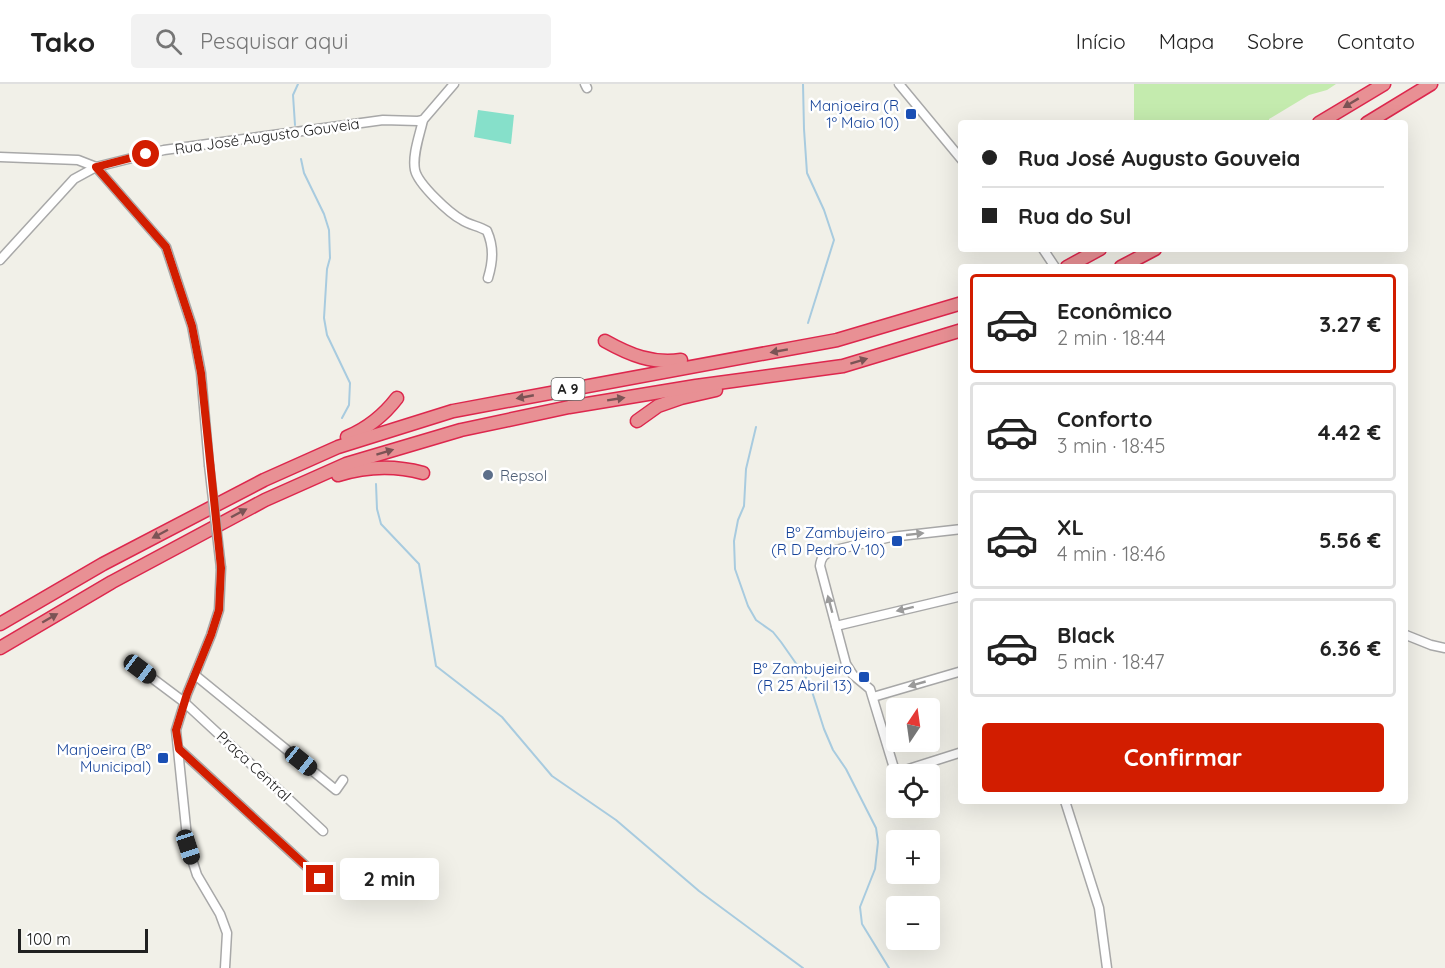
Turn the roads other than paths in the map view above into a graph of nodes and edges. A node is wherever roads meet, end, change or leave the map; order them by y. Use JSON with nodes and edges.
{"nodes":[{"id":1,"x":454,"y":84,"type":"edge"},
{"id":2,"x":899,"y":84,"type":"edge"},
{"id":3,"x":1384,"y":84,"type":"edge"},
{"id":4,"x":1431,"y":84,"type":"edge"},
{"id":5,"x":423,"y":120,"type":"junction"},
{"id":6,"x":1324,"y":120,"type":"edge"},
{"id":7,"x":1372,"y":120,"type":"edge"},
{"id":8,"x":958,"y":155,"type":"edge"},
{"id":9,"x":0,"y":157,"type":"edge"},
{"id":10,"x":96,"y":167,"type":"junction"},
{"id":11,"x":1094,"y":252,"type":"edge"},
{"id":12,"x":1150,"y":252,"type":"edge"},
{"id":13,"x":0,"y":261,"type":"edge"},
{"id":14,"x":1072,"y":264,"type":"edge"},
{"id":15,"x":1128,"y":264,"type":"edge"},
{"id":16,"x":488,"y":278,"type":"dead end"},
{"id":17,"x":958,"y":304,"type":"edge"},
{"id":18,"x":958,"y":331,"type":"edge"},
{"id":19,"x":605,"y":341,"type":"dead end"},
{"id":20,"x":756,"y":355,"type":"junction"},
{"id":21,"x":751,"y":378,"type":"junction"},
{"id":22,"x":397,"y":398,"type":"dead end"},
{"id":23,"x":637,"y":421,"type":"dead end"},
{"id":24,"x":288,"y":469,"type":"junction"},
{"id":25,"x":423,"y":473,"type":"dead end"},
{"id":26,"x":305,"y":482,"type":"junction"},
{"id":27,"x":958,"y":529,"type":"edge"},
{"id":28,"x":958,"y":597,"type":"edge"},
{"id":29,"x":0,"y":624,"type":"edge"},
{"id":30,"x":836,"y":626,"type":"junction"},
{"id":31,"x":1408,"y":636,"type":"edge"},
{"id":32,"x":0,"y":648,"type":"edge"},
{"id":33,"x":1445,"y":648,"type":"edge"},
{"id":34,"x":140,"y":669,"type":"dead end"},
{"id":35,"x":958,"y":672,"type":"edge"},
{"id":36,"x":195,"y":675,"type":"junction"},
{"id":37,"x":873,"y":697,"type":"junction"},
{"id":38,"x":184,"y":702,"type":"junction"},
{"id":39,"x":179,"y":749,"type":"junction"},
{"id":40,"x":958,"y":754,"type":"edge"},
{"id":41,"x":893,"y":764,"type":"edge"},
{"id":42,"x":929,"y":764,"type":"edge"},
{"id":43,"x":343,"y":780,"type":"dead end"},
{"id":44,"x":1066,"y":804,"type":"edge"},
{"id":45,"x":323,"y":831,"type":"dead end"},
{"id":46,"x":320,"y":879,"type":"dead end"},
{"id":47,"x":225,"y":968,"type":"edge"},
{"id":48,"x":1107,"y":968,"type":"edge"}],
"edges":[{"from":1,"to":5,"type":"street"},
{"from":2,"to":8,"type":"street"},
{"from":3,"to":6,"type":"highway","one_way":true},
{"from":4,"to":7,"type":"highway"},
{"from":5,"to":10,"type":"street","name":"Rua José Augusto Gouveia"},
{"from":5,"to":16,"type":"street"},
{"from":9,"to":10,"type":"street"},
{"from":10,"to":13,"type":"street","name":"Rua José Augusto Gouveia"},
{"from":10,"to":36,"type":"street","bridge":true},
{"from":11,"to":14,"type":"highway"},
{"from":12,"to":15,"type":"highway"},
{"from":17,"to":20,"type":"highway","number":"A 9","one_way":true},
{"from":21,"to":18,"type":"highway","number":"A 9","one_way":true},
{"from":19,"to":20,"type":"highway"},
{"from":20,"to":24,"type":"highway","number":"A 9","one_way":true},
{"from":21,"to":23,"type":"highway"},
{"from":26,"to":21,"type":"highway","number":"A 9","one_way":true},
{"from":22,"to":24,"type":"highway"},
{"from":24,"to":29,"type":"highway","number":"A 9","one_way":true},
{"from":25,"to":26,"type":"highway"},
{"from":32,"to":26,"type":"highway","number":"A 9","one_way":true},
{"from":30,"to":27,"type":"street","one_way":true},
{"from":28,"to":30,"type":"street","one_way":true},
{"from":30,"to":37,"type":"street"},
{"from":31,"to":33,"type":"street"},
{"from":34,"to":38,"type":"street","name":"Praça Central"},
{"from":35,"to":37,"type":"street","one_way":true},
{"from":36,"to":38,"type":"street"},
{"from":36,"to":43,"type":"street"},
{"from":37,"to":41,"type":"street"},
{"from":38,"to":39,"type":"street"},
{"from":38,"to":45,"type":"street","name":"Praça Central"},
{"from":39,"to":46,"type":"street"},
{"from":39,"to":47,"type":"street"},
{"from":40,"to":42,"type":"street"},
{"from":44,"to":48,"type":"street"}]}
